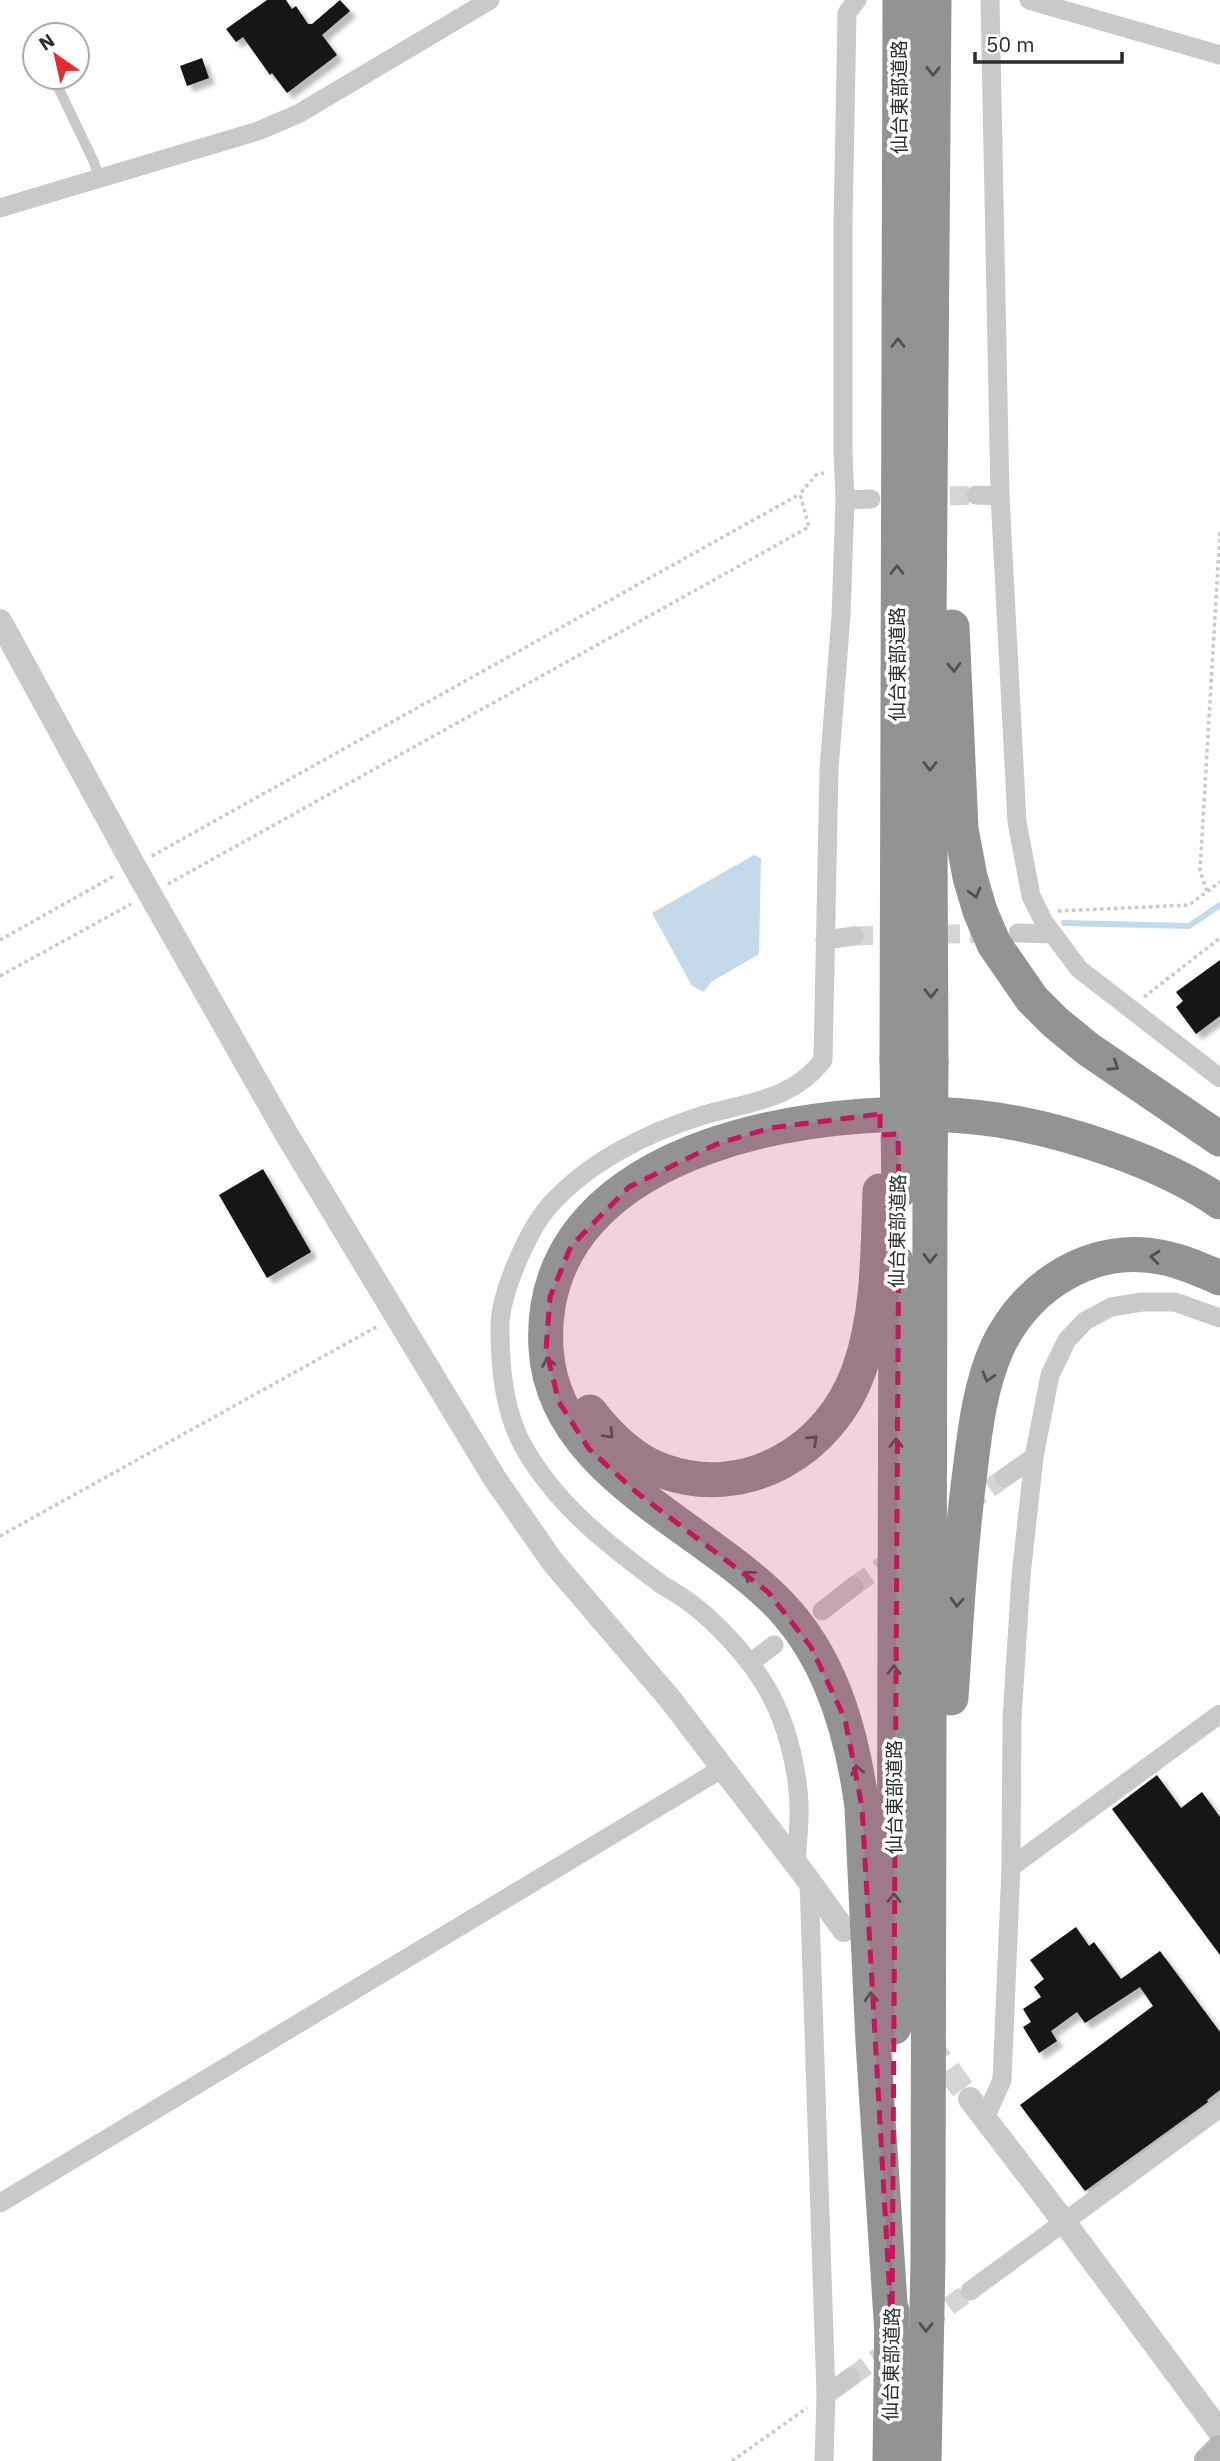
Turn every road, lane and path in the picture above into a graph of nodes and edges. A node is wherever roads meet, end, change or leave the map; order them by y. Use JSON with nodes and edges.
{"nodes":[{"id":1,"x":857,"y":0,"type":"edge"},
{"id":2,"x":990,"y":0,"type":"edge"},
{"id":3,"x":1029,"y":0,"type":"edge"},
{"id":4,"x":486,"y":1,"type":"edge"},
{"id":5,"x":900,"y":1,"type":"edge"},
{"id":6,"x":934,"y":2,"type":"edge"},
{"id":7,"x":1220,"y":55,"type":"edge"},
{"id":8,"x":60,"y":91,"type":"edge"},
{"id":9,"x":96,"y":170,"type":"junction"},
{"id":10,"x":0,"y":208,"type":"edge"},
{"id":11,"x":931,"y":281,"type":"junction"},
{"id":12,"x":844,"y":469,"type":"junction"},
{"id":13,"x":800,"y":494,"type":"junction"},
{"id":14,"x":976,"y":495,"type":"tunnel mouth"},
{"id":15,"x":1000,"y":496,"type":"junction"},
{"id":16,"x":872,"y":499,"type":"dead end"},
{"id":17,"x":845,"y":500,"type":"junction"},
{"id":18,"x":1220,"y":531,"type":"edge"},
{"id":19,"x":0,"y":621,"type":"edge"},
{"id":20,"x":134,"y":866,"type":"junction"},
{"id":21,"x":1220,"y":882,"type":"edge"},
{"id":22,"x":1207,"y":891,"type":"junction"},
{"id":23,"x":150,"y":894,"type":"junction"},
{"id":24,"x":1039,"y":912,"type":"junction"},
{"id":25,"x":1018,"y":933,"type":"tunnel mouth"},
{"id":26,"x":1053,"y":934,"type":"junction"},
{"id":27,"x":854,"y":936,"type":"tunnel mouth"},
{"id":28,"x":1220,"y":938,"type":"edge"},
{"id":29,"x":0,"y":940,"type":"edge"},
{"id":30,"x":825,"y":940,"type":"junction"},
{"id":31,"x":0,"y":976,"type":"edge"},
{"id":32,"x":1128,"y":1009,"type":"junction"},
{"id":33,"x":1220,"y":1078,"type":"edge"},
{"id":34,"x":1220,"y":1139,"type":"edge"},
{"id":35,"x":903,"y":1191,"type":"junction"},
{"id":36,"x":1220,"y":1202,"type":"edge"},
{"id":37,"x":1220,"y":1226,"type":"edge"},
{"id":38,"x":1220,"y":1278,"type":"edge"},
{"id":39,"x":396,"y":1316,"type":"junction"},
{"id":40,"x":1220,"y":1318,"type":"edge"},
{"id":41,"x":1034,"y":1457,"type":"junction"},
{"id":42,"x":1004,"y":1478,"type":"tunnel mouth"},
{"id":43,"x":0,"y":1536,"type":"edge"},
{"id":44,"x":855,"y":1586,"type":"tunnel mouth"},
{"id":45,"x":822,"y":1611,"type":"dead end"},
{"id":46,"x":774,"y":1645,"type":"dead end"},
{"id":47,"x":750,"y":1663,"type":"junction"},
{"id":48,"x":1220,"y":1714,"type":"edge"},
{"id":49,"x":723,"y":1768,"type":"junction"},
{"id":50,"x":1011,"y":1867,"type":"junction"},
{"id":51,"x":802,"y":1872,"type":"junction"},
{"id":52,"x":844,"y":1930,"type":"dead end"},
{"id":53,"x":977,"y":2108,"type":"joint"},
{"id":54,"x":1220,"y":2108,"type":"edge"},
{"id":55,"x":0,"y":2203,"type":"edge"},
{"id":56,"x":1065,"y":2223,"type":"junction"},
{"id":57,"x":928,"y":2259,"type":"junction"},
{"id":58,"x":970,"y":2291,"type":"tunnel mouth"},
{"id":59,"x":892,"y":2334,"type":"junction"},
{"id":60,"x":851,"y":2377,"type":"tunnel mouth"},
{"id":61,"x":826,"y":2395,"type":"junction"},
{"id":62,"x":1220,"y":2432,"type":"edge"},
{"id":63,"x":1220,"y":2449,"type":"edge"},
{"id":64,"x":732,"y":2461,"type":"edge"},
{"id":65,"x":824,"y":2461,"type":"edge"},
{"id":66,"x":890,"y":2461,"type":"edge"},
{"id":67,"x":924,"y":2461,"type":"edge"},
{"id":68,"x":1208,"y":2461,"type":"edge"}],
"edges":[{"from":1,"to":12,"type":"street"},
{"from":2,"to":15,"type":"street"},
{"from":3,"to":7,"type":"street"},
{"from":4,"to":9,"type":"street"},
{"from":35,"to":5,"type":"highway","name":"仙台東部道路","one_way":true,"bridge":true},
{"from":6,"to":11,"type":"highway","name":"仙台東部道路","one_way":true},
{"from":8,"to":9,"type":"lane"},
{"from":9,"to":10,"type":"street"},
{"from":11,"to":34,"type":"highway","one_way":true},
{"from":11,"to":35,"type":"highway","name":"仙台東部道路","one_way":true,"bridge":true},
{"from":12,"to":13,"type":"path"},
{"from":12,"to":17,"type":"street"},
{"from":13,"to":20,"type":"path"},
{"from":13,"to":23,"type":"path"},
{"from":14,"to":15,"type":"street"},
{"from":15,"to":24,"type":"street"},
{"from":16,"to":17,"type":"street"},
{"from":17,"to":30,"type":"street"},
{"from":18,"to":22,"type":"path"},
{"from":19,"to":20,"type":"street"},
{"from":20,"to":23,"type":"street"},
{"from":20,"to":29,"type":"path"},
{"from":21,"to":22,"type":"path"},
{"from":22,"to":24,"type":"path"},
{"from":23,"to":31,"type":"path"},
{"from":23,"to":39,"type":"street"},
{"from":24,"to":26,"type":"street"},
{"from":25,"to":26,"type":"street"},
{"from":26,"to":32,"type":"street"},
{"from":27,"to":30,"type":"street"},
{"from":28,"to":32,"type":"path"},
{"from":30,"to":47,"type":"street"},
{"from":32,"to":33,"type":"street"},
{"from":37,"to":35,"type":"highway","one_way":true},
{"from":35,"to":57,"type":"highway","name":"仙台東部道路","one_way":true},
{"from":59,"to":35,"type":"highway","name":"仙台東部道路","one_way":true},
{"from":59,"to":36,"type":"highway","one_way":true},
{"from":38,"to":57,"type":"highway","one_way":true},
{"from":39,"to":43,"type":"path"},
{"from":39,"to":49,"type":"street"},
{"from":40,"to":41,"type":"street"},
{"from":41,"to":42,"type":"street"},
{"from":41,"to":50,"type":"street"},
{"from":44,"to":45,"type":"street"},
{"from":46,"to":47,"type":"street"},
{"from":47,"to":51,"type":"street"},
{"from":48,"to":50,"type":"street"},
{"from":49,"to":51,"type":"street"},
{"from":49,"to":55,"type":"street"},
{"from":50,"to":53,"type":"street"},
{"from":51,"to":52,"type":"street"},
{"from":51,"to":61,"type":"street"},
{"from":53,"to":56,"type":"street"},
{"from":54,"to":56,"type":"street"},
{"from":56,"to":58,"type":"street"},
{"from":56,"to":62,"type":"street"},
{"from":57,"to":67,"type":"highway","name":"仙台東部道路","one_way":true},
{"from":59,"to":66,"type":"highway","name":"仙台東部道路"},
{"from":60,"to":61,"type":"street"},
{"from":61,"to":64,"type":"path"},
{"from":61,"to":65,"type":"street"},
{"from":63,"to":68,"type":"main road"}]}
